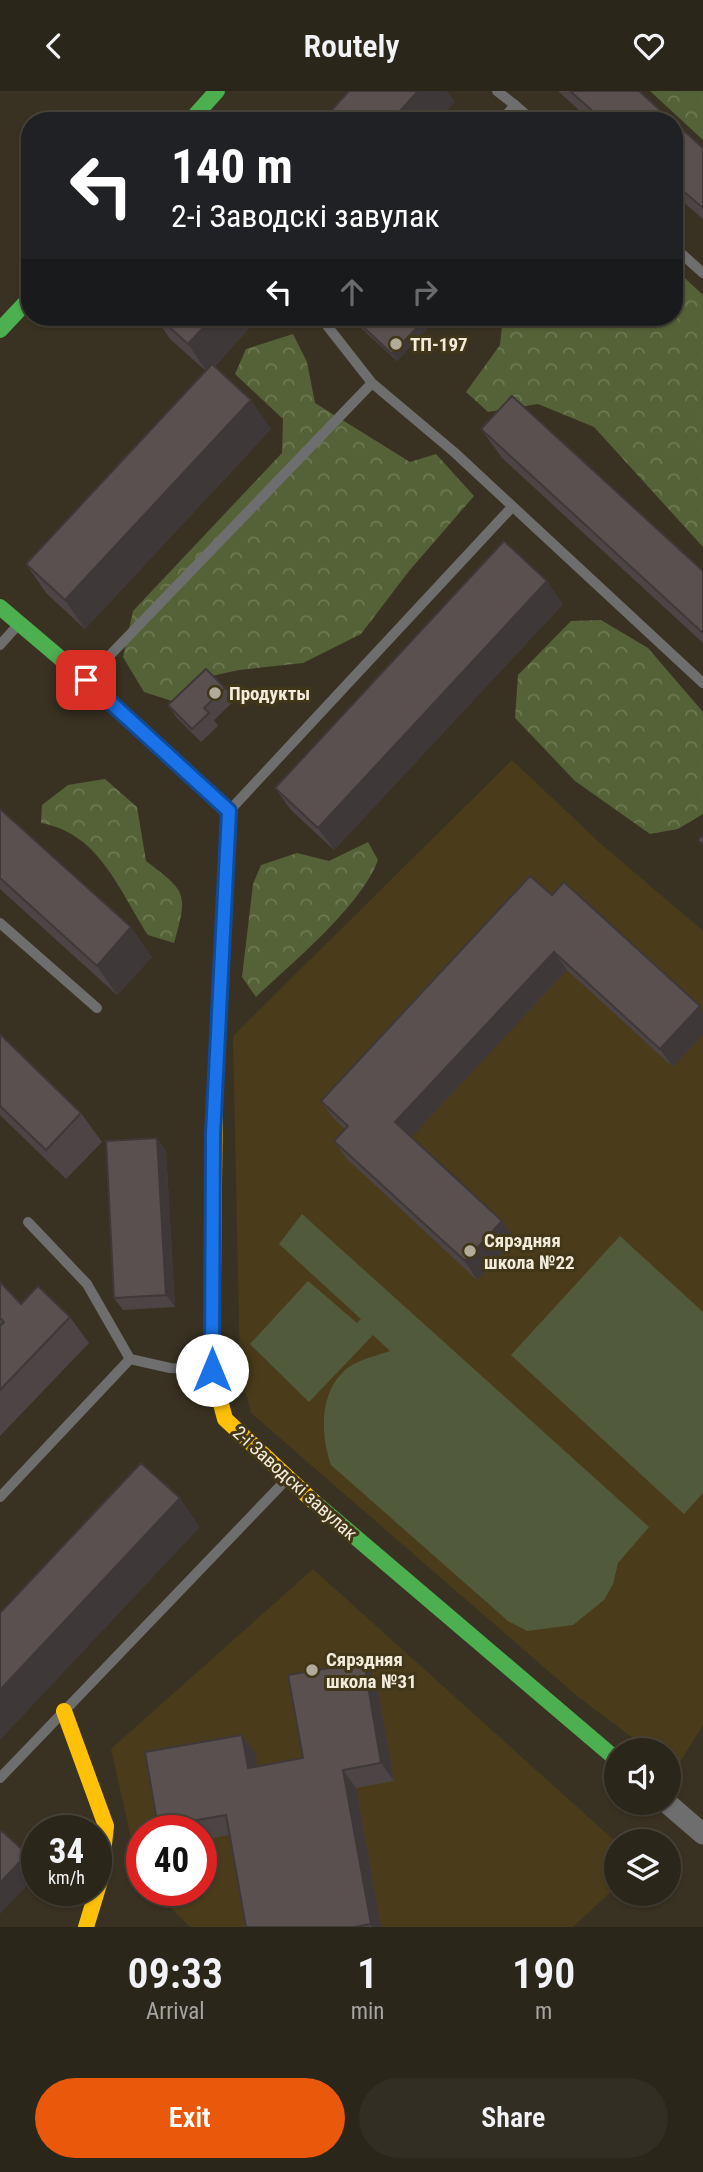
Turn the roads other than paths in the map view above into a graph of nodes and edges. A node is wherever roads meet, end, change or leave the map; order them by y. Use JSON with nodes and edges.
{"nodes":[{"id":1,"x":217,"y":91,"type":"edge"},
{"id":2,"x":497,"y":91,"type":"edge"},
{"id":3,"x":515,"y":105,"type":"junction"},
{"id":4,"x":198,"y":112,"type":"edge"},
{"id":5,"x":509,"y":112,"type":"edge"},
{"id":6,"x":523,"y":112,"type":"edge"},
{"id":7,"x":683,"y":255,"type":"edge"},
{"id":8,"x":703,"y":273,"type":"edge"},
{"id":9,"x":21,"y":307,"type":"edge"},
{"id":10,"x":327,"y":326,"type":"edge"},
{"id":11,"x":0,"y":330,"type":"edge"},
{"id":12,"x":372,"y":383,"type":"junction"},
{"id":13,"x":512,"y":507,"type":"junction"},
{"id":14,"x":0,"y":607,"type":"edge"},
{"id":15,"x":19,"y":624,"type":"junction"},
{"id":16,"x":0,"y":645,"type":"edge"},
{"id":17,"x":86,"y":680,"type":"junction"},
{"id":18,"x":703,"y":683,"type":"edge"},
{"id":19,"x":229,"y":811,"type":"junction"},
{"id":20,"x":0,"y":923,"type":"edge"},
{"id":21,"x":97,"y":1008,"type":"dead end"},
{"id":22,"x":28,"y":1222,"type":"dead end"},
{"id":23,"x":130,"y":1359,"type":"junction"},
{"id":24,"x":212,"y":1370,"type":"junction"},
{"id":25,"x":287,"y":1479,"type":"junction"},
{"id":26,"x":0,"y":1497,"type":"edge"},
{"id":27,"x":64,"y":1711,"type":"junction"},
{"id":28,"x":604,"y":1749,"type":"edge"},
{"id":29,"x":0,"y":1778,"type":"edge"},
{"id":30,"x":681,"y":1815,"type":"edge"},
{"id":31,"x":703,"y":1833,"type":"edge"},
{"id":32,"x":86,"y":1927,"type":"edge"}],
"edges":[{"from":1,"to":4,"type":"street"},
{"from":2,"to":3,"type":"lane"},
{"from":3,"to":5,"type":"lane"},
{"from":3,"to":6,"type":"lane"},
{"from":7,"to":8,"type":"lane"},
{"from":9,"to":11,"type":"street"},
{"from":10,"to":12,"type":"lane"},
{"from":12,"to":13,"type":"lane"},
{"from":12,"to":17,"type":"lane"},
{"from":13,"to":18,"type":"lane"},
{"from":13,"to":19,"type":"lane"},
{"from":14,"to":15,"type":"street"},
{"from":15,"to":16,"type":"lane"},
{"from":15,"to":17,"type":"street"},
{"from":17,"to":19,"type":"street"},
{"from":19,"to":24,"type":"street","name":"2-і Заводскі завулак"},
{"from":20,"to":21,"type":"lane"},
{"from":22,"to":23,"type":"lane"},
{"from":23,"to":24,"type":"lane"},
{"from":23,"to":26,"type":"lane"},
{"from":24,"to":25,"type":"street","name":"2-і Заводскі завулак"},
{"from":25,"to":27,"type":"lane"},
{"from":25,"to":28,"type":"street","name":"2-і Заводскі завулак"},
{"from":27,"to":29,"type":"lane"},
{"from":27,"to":32,"type":"street"},
{"from":30,"to":31,"type":"street"}]}
